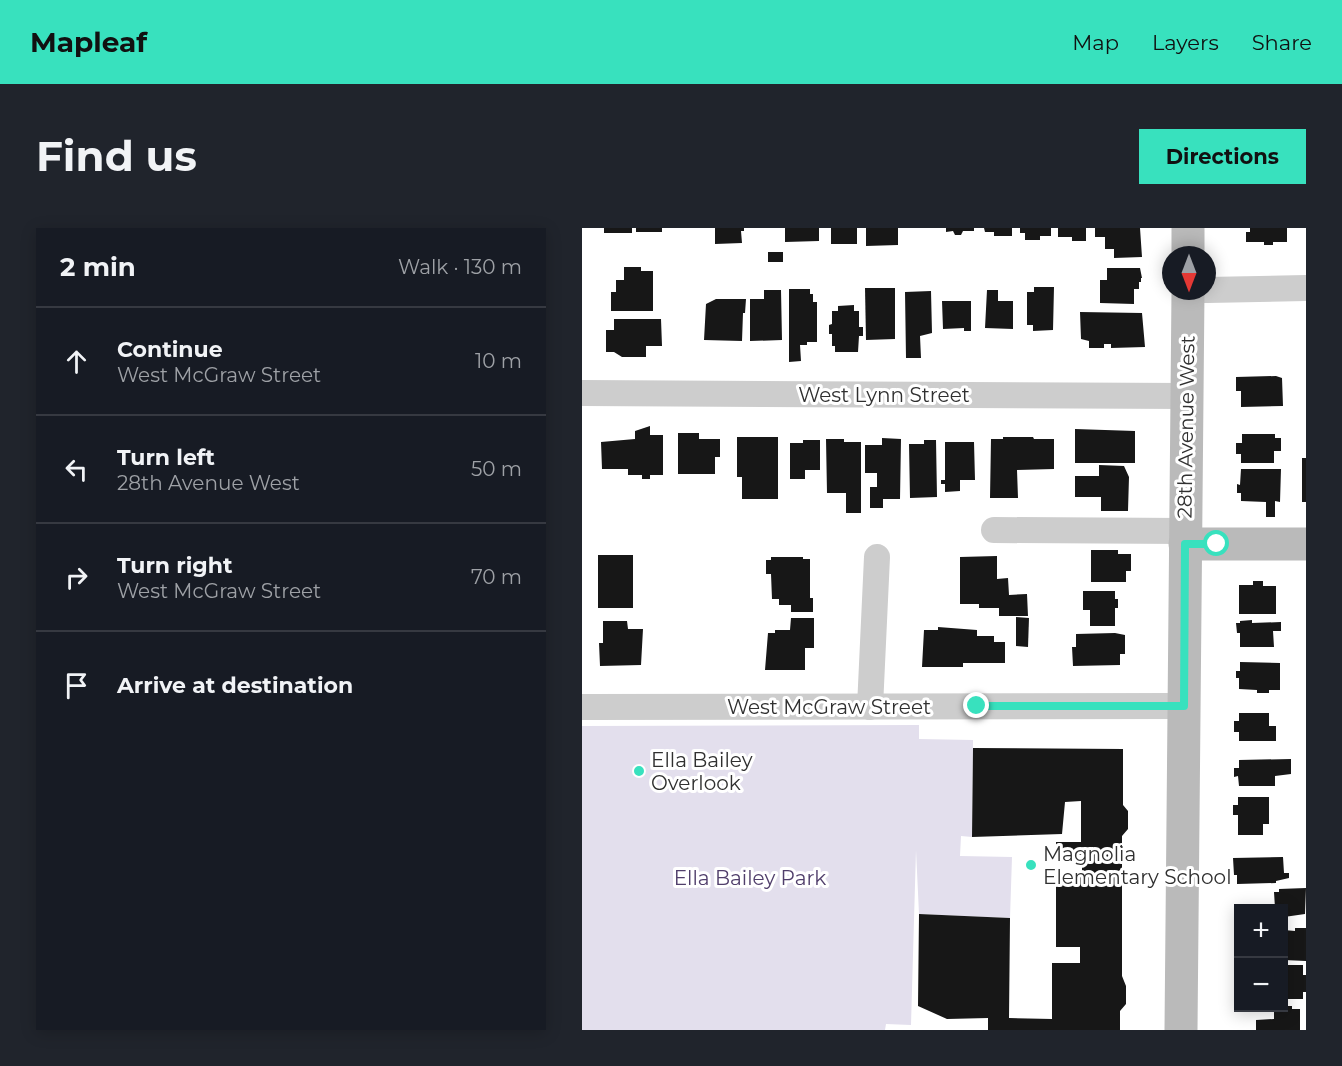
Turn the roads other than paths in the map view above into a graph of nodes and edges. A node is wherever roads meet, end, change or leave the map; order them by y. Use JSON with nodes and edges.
{"nodes":[{"id":1,"x":1188,"y":228,"type":"edge"},
{"id":2,"x":1188,"y":246,"type":"edge"},
{"id":3,"x":1306,"y":288,"type":"edge"},
{"id":4,"x":1216,"y":290,"type":"edge"},
{"id":5,"x":1188,"y":300,"type":"edge"},
{"id":6,"x":582,"y":393,"type":"edge"},
{"id":7,"x":1187,"y":396,"type":"junction"},
{"id":8,"x":994,"y":530,"type":"dead end"},
{"id":9,"x":1185,"y":538,"type":"junction"},
{"id":10,"x":1306,"y":544,"type":"edge"},
{"id":11,"x":876,"y":557,"type":"dead end"},
{"id":12,"x":1184,"y":706,"type":"junction"},
{"id":13,"x":582,"y":707,"type":"edge"},
{"id":14,"x":870,"y":707,"type":"junction"},
{"id":15,"x":1180,"y":1030,"type":"edge"}],
"edges":[{"from":1,"to":2,"type":"street"},
{"from":3,"to":4,"type":"street"},
{"from":5,"to":7,"type":"street","name":"28th Avenue West"},
{"from":6,"to":7,"type":"street","name":"West Lynn Street"},
{"from":7,"to":9,"type":"street","name":"28th Avenue West"},
{"from":8,"to":9,"type":"street"},
{"from":9,"to":10,"type":"street"},
{"from":9,"to":12,"type":"street","name":"28th Avenue West"},
{"from":11,"to":14,"type":"street"},
{"from":12,"to":14,"type":"street","name":"West McGraw Street"},
{"from":12,"to":15,"type":"street","name":"28th Avenue West"},
{"from":13,"to":14,"type":"street","name":"West McGraw Street"}]}
